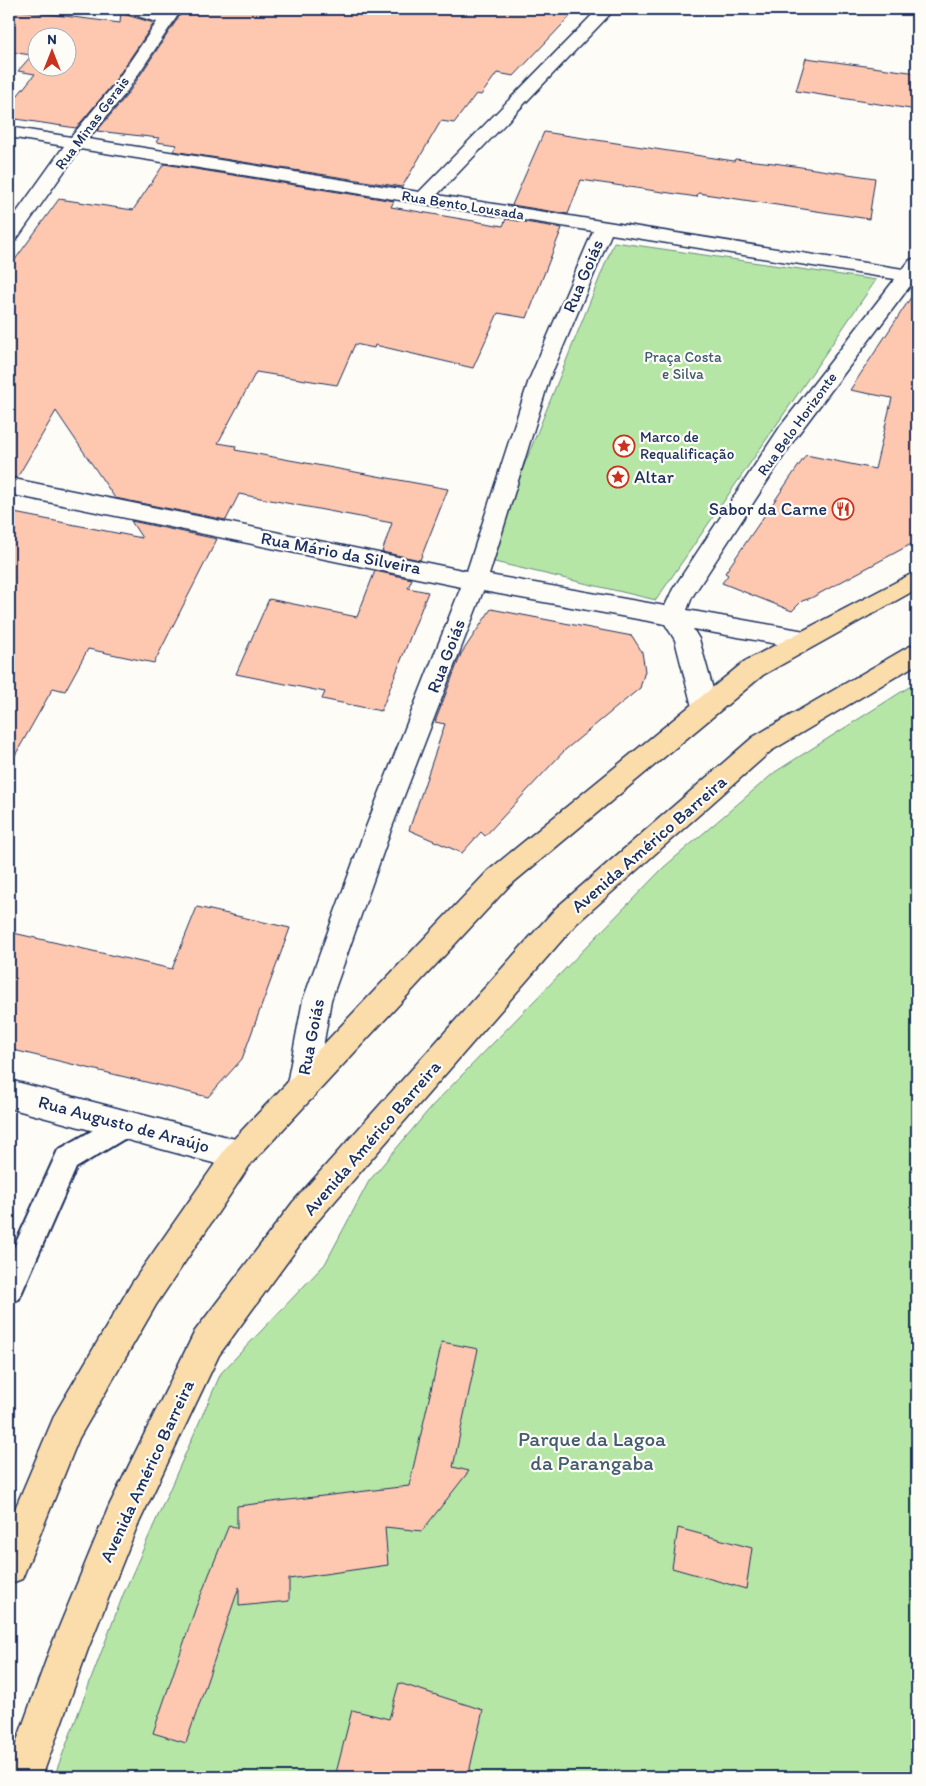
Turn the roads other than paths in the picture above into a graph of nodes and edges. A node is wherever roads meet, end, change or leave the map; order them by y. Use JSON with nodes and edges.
{"nodes":[{"id":1,"x":130,"y":9,"type":"edge"},
{"id":2,"x":607,"y":9,"type":"edge"},
{"id":3,"x":170,"y":14,"type":"edge"},
{"id":4,"x":9,"y":132,"type":"edge"},
{"id":5,"x":76,"y":142,"type":"junction"},
{"id":6,"x":424,"y":198,"type":"junction"},
{"id":7,"x":604,"y":228,"type":"junction"},
{"id":8,"x":9,"y":236,"type":"edge"},
{"id":9,"x":915,"y":272,"type":"edge"},
{"id":10,"x":9,"y":486,"type":"edge"},
{"id":11,"x":917,"y":579,"type":"edge"},
{"id":12,"x":475,"y":581,"type":"junction"},
{"id":13,"x":673,"y":617,"type":"junction"},
{"id":14,"x":805,"y":640,"type":"junction"},
{"id":15,"x":917,"y":653,"type":"edge"},
{"id":16,"x":705,"y":707,"type":"junction"},
{"id":17,"x":301,"y":1089,"type":"junction"},
{"id":18,"x":9,"y":1094,"type":"edge"},
{"id":19,"x":125,"y":1124,"type":"junction"},
{"id":20,"x":239,"y":1155,"type":"junction"},
{"id":21,"x":9,"y":1289,"type":"edge"},
{"id":22,"x":19,"y":1516,"type":"edge"},
{"id":23,"x":9,"y":1566,"type":"edge"},
{"id":24,"x":23,"y":1777,"type":"edge"}],
"edges":[{"from":1,"to":3,"type":"street"},
{"from":2,"to":6,"type":"street"},
{"from":3,"to":5,"type":"street","name":"Rua Minas Gerais"},
{"from":4,"to":5,"type":"street","name":"Rua Bento Lousada"},
{"from":5,"to":6,"type":"street","name":"Rua Bento Lousada"},
{"from":5,"to":8,"type":"street","name":"Rua Minas Gerais"},
{"from":6,"to":7,"type":"street","name":"Rua Bento Lousada"},
{"from":7,"to":9,"type":"street","name":"Rua Bento Lousada"},
{"from":7,"to":12,"type":"street","name":"Rua Goiás"},
{"from":9,"to":13,"type":"street","name":"Rua Belo Horizonte"},
{"from":10,"to":12,"type":"street","name":"Rua Mário da Silveira"},
{"from":11,"to":14,"type":"main road"},
{"from":12,"to":13,"type":"street","name":"Rua Mário da Silveira"},
{"from":12,"to":17,"type":"street","name":"Rua Goiás"},
{"from":13,"to":14,"type":"street","name":"Rua Mário da Silveira"},
{"from":13,"to":16,"type":"street"},
{"from":14,"to":16,"type":"main road"},
{"from":15,"to":24,"type":"main road","name":"Avenida Américo Barreira"},
{"from":16,"to":17,"type":"main road"},
{"from":17,"to":20,"type":"main road"},
{"from":18,"to":19,"type":"street","name":"Rua Augusto de Araújo"},
{"from":19,"to":20,"type":"street","name":"Rua Augusto de Araújo"},
{"from":19,"to":21,"type":"lane"},
{"from":20,"to":22,"type":"main road"},
{"from":22,"to":23,"type":"main road"}]}
